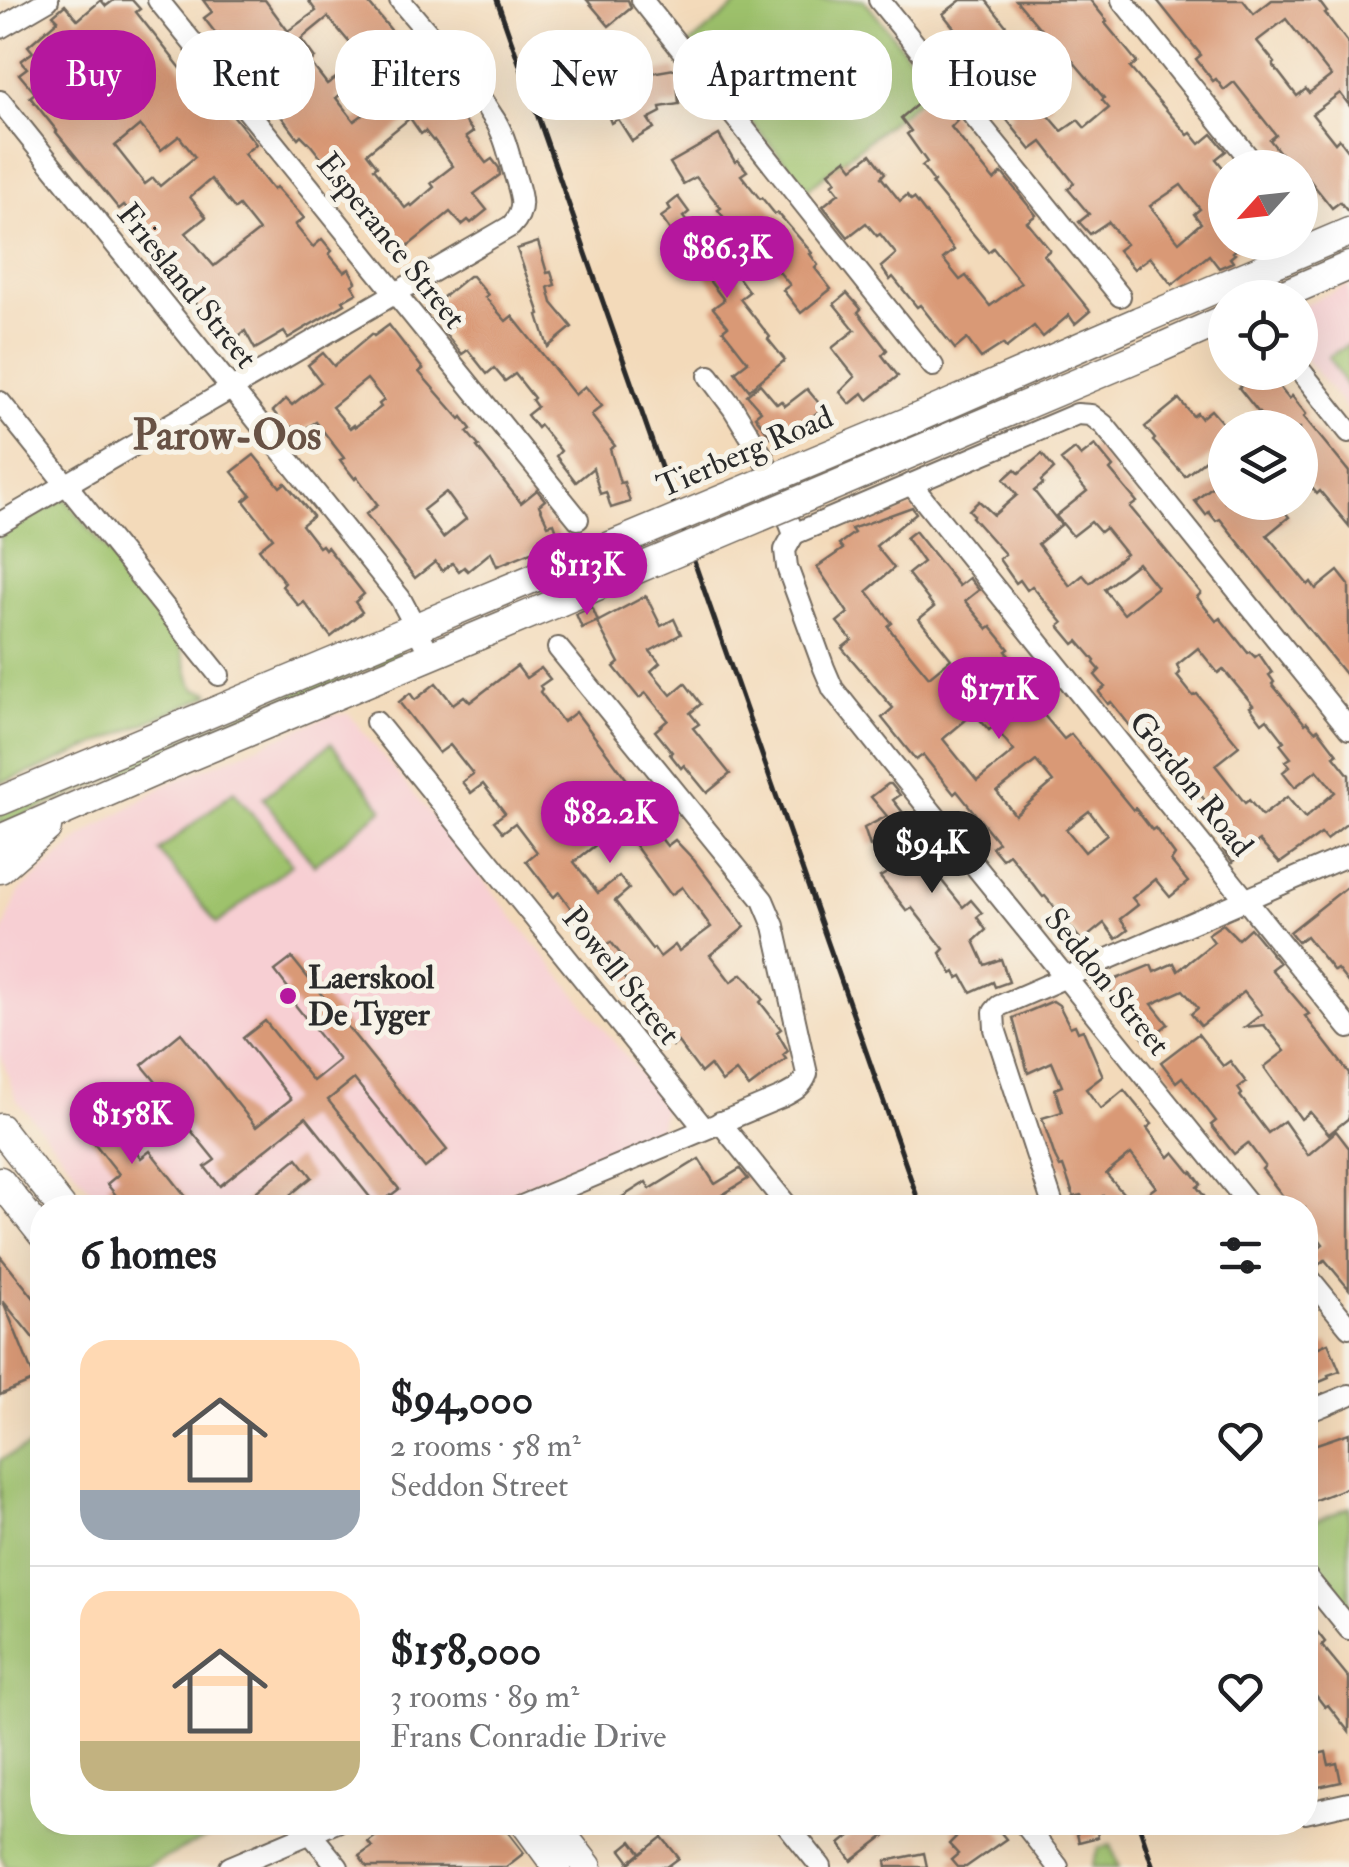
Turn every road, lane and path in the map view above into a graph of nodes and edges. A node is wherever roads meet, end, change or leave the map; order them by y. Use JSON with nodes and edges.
{"nodes":[{"id":1,"x":48,"y":0,"type":"edge"},
{"id":2,"x":158,"y":0,"type":"edge"},
{"id":3,"x":400,"y":0,"type":"edge"},
{"id":4,"x":642,"y":0,"type":"edge"},
{"id":5,"x":1122,"y":0,"type":"edge"},
{"id":6,"x":888,"y":2,"type":"edge"},
{"id":7,"x":0,"y":28,"type":"edge"},
{"id":8,"x":0,"y":101,"type":"edge"},
{"id":9,"x":1243,"y":150,"type":"edge"},
{"id":10,"x":1349,"y":232,"type":"edge"},
{"id":11,"x":1349,"y":266,"type":"edge"},
{"id":12,"x":1259,"y":280,"type":"edge"},
{"id":13,"x":1317,"y":280,"type":"edge"},
{"id":14,"x":394,"y":293,"type":"junction"},
{"id":15,"x":1120,"y":296,"type":"dead end"},
{"id":16,"x":1208,"y":299,"type":"edge"},
{"id":17,"x":1208,"y":327,"type":"edge"},
{"id":18,"x":933,"y":366,"type":"dead end"},
{"id":19,"x":709,"y":376,"type":"dead end"},
{"id":20,"x":231,"y":388,"type":"junction"},
{"id":21,"x":1316,"y":390,"type":"edge"},
{"id":22,"x":0,"y":402,"type":"edge"},
{"id":23,"x":1349,"y":432,"type":"edge"},
{"id":24,"x":910,"y":484,"type":"junction"},
{"id":25,"x":67,"y":485,"type":"junction"},
{"id":26,"x":578,"y":519,"type":"dead end"},
{"id":27,"x":0,"y":523,"type":"edge"},
{"id":28,"x":794,"y":534,"type":"junction"},
{"id":29,"x":423,"y":624,"type":"junction"},
{"id":30,"x":558,"y":648,"type":"dead end"},
{"id":31,"x":438,"y":653,"type":"junction"},
{"id":32,"x":219,"y":675,"type":"dead end"},
{"id":33,"x":376,"y":722,"type":"dead end"},
{"id":34,"x":1349,"y":728,"type":"edge"},
{"id":35,"x":0,"y":801,"type":"edge"},
{"id":36,"x":76,"y":804,"type":"junction"},
{"id":37,"x":0,"y":839,"type":"edge"},
{"id":38,"x":1349,"y":855,"type":"edge"},
{"id":39,"x":0,"y":869,"type":"edge"},
{"id":40,"x":1245,"y":899,"type":"junction"},
{"id":41,"x":1064,"y":976,"type":"junction"},
{"id":42,"x":1349,"y":1028,"type":"edge"},
{"id":43,"x":712,"y":1125,"type":"junction"},
{"id":44,"x":0,"y":1128,"type":"edge"},
{"id":45,"x":0,"y":1180,"type":"edge"},
{"id":46,"x":52,"y":1195,"type":"edge"},
{"id":47,"x":550,"y":1195,"type":"edge"},
{"id":48,"x":777,"y":1195,"type":"edge"},
{"id":49,"x":1050,"y":1195,"type":"edge"},
{"id":50,"x":1241,"y":1195,"type":"edge"},
{"id":51,"x":30,"y":1219,"type":"edge"},
{"id":52,"x":1318,"y":1289,"type":"edge"},
{"id":53,"x":1349,"y":1327,"type":"edge"},
{"id":54,"x":1349,"y":1395,"type":"edge"},
{"id":55,"x":1318,"y":1408,"type":"edge"},
{"id":56,"x":1318,"y":1591,"type":"edge"},
{"id":57,"x":1349,"y":1629,"type":"edge"},
{"id":58,"x":1349,"y":1803,"type":"edge"},
{"id":59,"x":1318,"y":1810,"type":"edge"},
{"id":60,"x":309,"y":1835,"type":"edge"},
{"id":61,"x":312,"y":1835,"type":"edge"},
{"id":62,"x":534,"y":1835,"type":"edge"},
{"id":63,"x":563,"y":1835,"type":"edge"},
{"id":64,"x":795,"y":1835,"type":"edge"},
{"id":65,"x":1033,"y":1835,"type":"edge"},
{"id":66,"x":230,"y":1867,"type":"edge"},
{"id":67,"x":338,"y":1867,"type":"edge"},
{"id":68,"x":557,"y":1867,"type":"edge"},
{"id":69,"x":588,"y":1867,"type":"edge"},
{"id":70,"x":821,"y":1867,"type":"edge"},
{"id":71,"x":1058,"y":1867,"type":"edge"}],
"edges":[{"from":1,"to":7,"type":"street"},
{"from":2,"to":14,"type":"street","name":"Esperance Street"},
{"from":3,"to":14,"type":"street"},
{"from":4,"to":18,"type":"street"},
{"from":5,"to":9,"type":"street"},
{"from":6,"to":15,"type":"street"},
{"from":8,"to":20,"type":"street","name":"Friesland Street"},
{"from":10,"to":12,"type":"main road","name":"Tierberg Road"},
{"from":11,"to":13,"type":"main road"},
{"from":14,"to":20,"type":"street"},
{"from":14,"to":26,"type":"street","name":"Esperance Street"},
{"from":16,"to":29,"type":"main road","name":"Tierberg Road","bridge":true},
{"from":17,"to":31,"type":"main road","name":"Tierberg Road","bridge":true},
{"from":19,"to":28,"type":"street","name":"Seddon Street"},
{"from":20,"to":25,"type":"street"},
{"from":20,"to":29,"type":"street","name":"Friesland Street"},
{"from":21,"to":23,"type":"street"},
{"from":22,"to":25,"type":"street"},
{"from":24,"to":28,"type":"street"},
{"from":24,"to":34,"type":"street"},
{"from":24,"to":40,"type":"street","name":"Gordon Road"},
{"from":25,"to":27,"type":"street"},
{"from":25,"to":32,"type":"street"},
{"from":28,"to":41,"type":"street","name":"Seddon Street"},
{"from":29,"to":31,"type":"street","name":"Friesland Street"},
{"from":29,"to":35,"type":"main road","name":"Tierberg Road"},
{"from":30,"to":43,"type":"street"},
{"from":31,"to":36,"type":"main road","name":"Tierberg Road"},
{"from":33,"to":43,"type":"street","name":"Powell Street"},
{"from":36,"to":37,"type":"main road","name":"Tierberg Road"},
{"from":36,"to":39,"type":"main road"},
{"from":38,"to":40,"type":"street"},
{"from":40,"to":41,"type":"street"},
{"from":40,"to":42,"type":"street","name":"Gordon Road"},
{"from":41,"to":49,"type":"street"},
{"from":41,"to":50,"type":"street","name":"Seddon Street"},
{"from":43,"to":47,"type":"street"},
{"from":43,"to":48,"type":"street","name":"Powell Street"},
{"from":44,"to":46,"type":"main road"},
{"from":45,"to":51,"type":"main road"},
{"from":52,"to":53,"type":"street"},
{"from":54,"to":55,"type":"street"},
{"from":56,"to":57,"type":"street"},
{"from":58,"to":59,"type":"street"},
{"from":60,"to":66,"type":"street"},
{"from":61,"to":67,"type":"street"},
{"from":62,"to":68,"type":"main road"},
{"from":63,"to":69,"type":"main road"},
{"from":64,"to":70,"type":"street"},
{"from":65,"to":71,"type":"street"}]}
